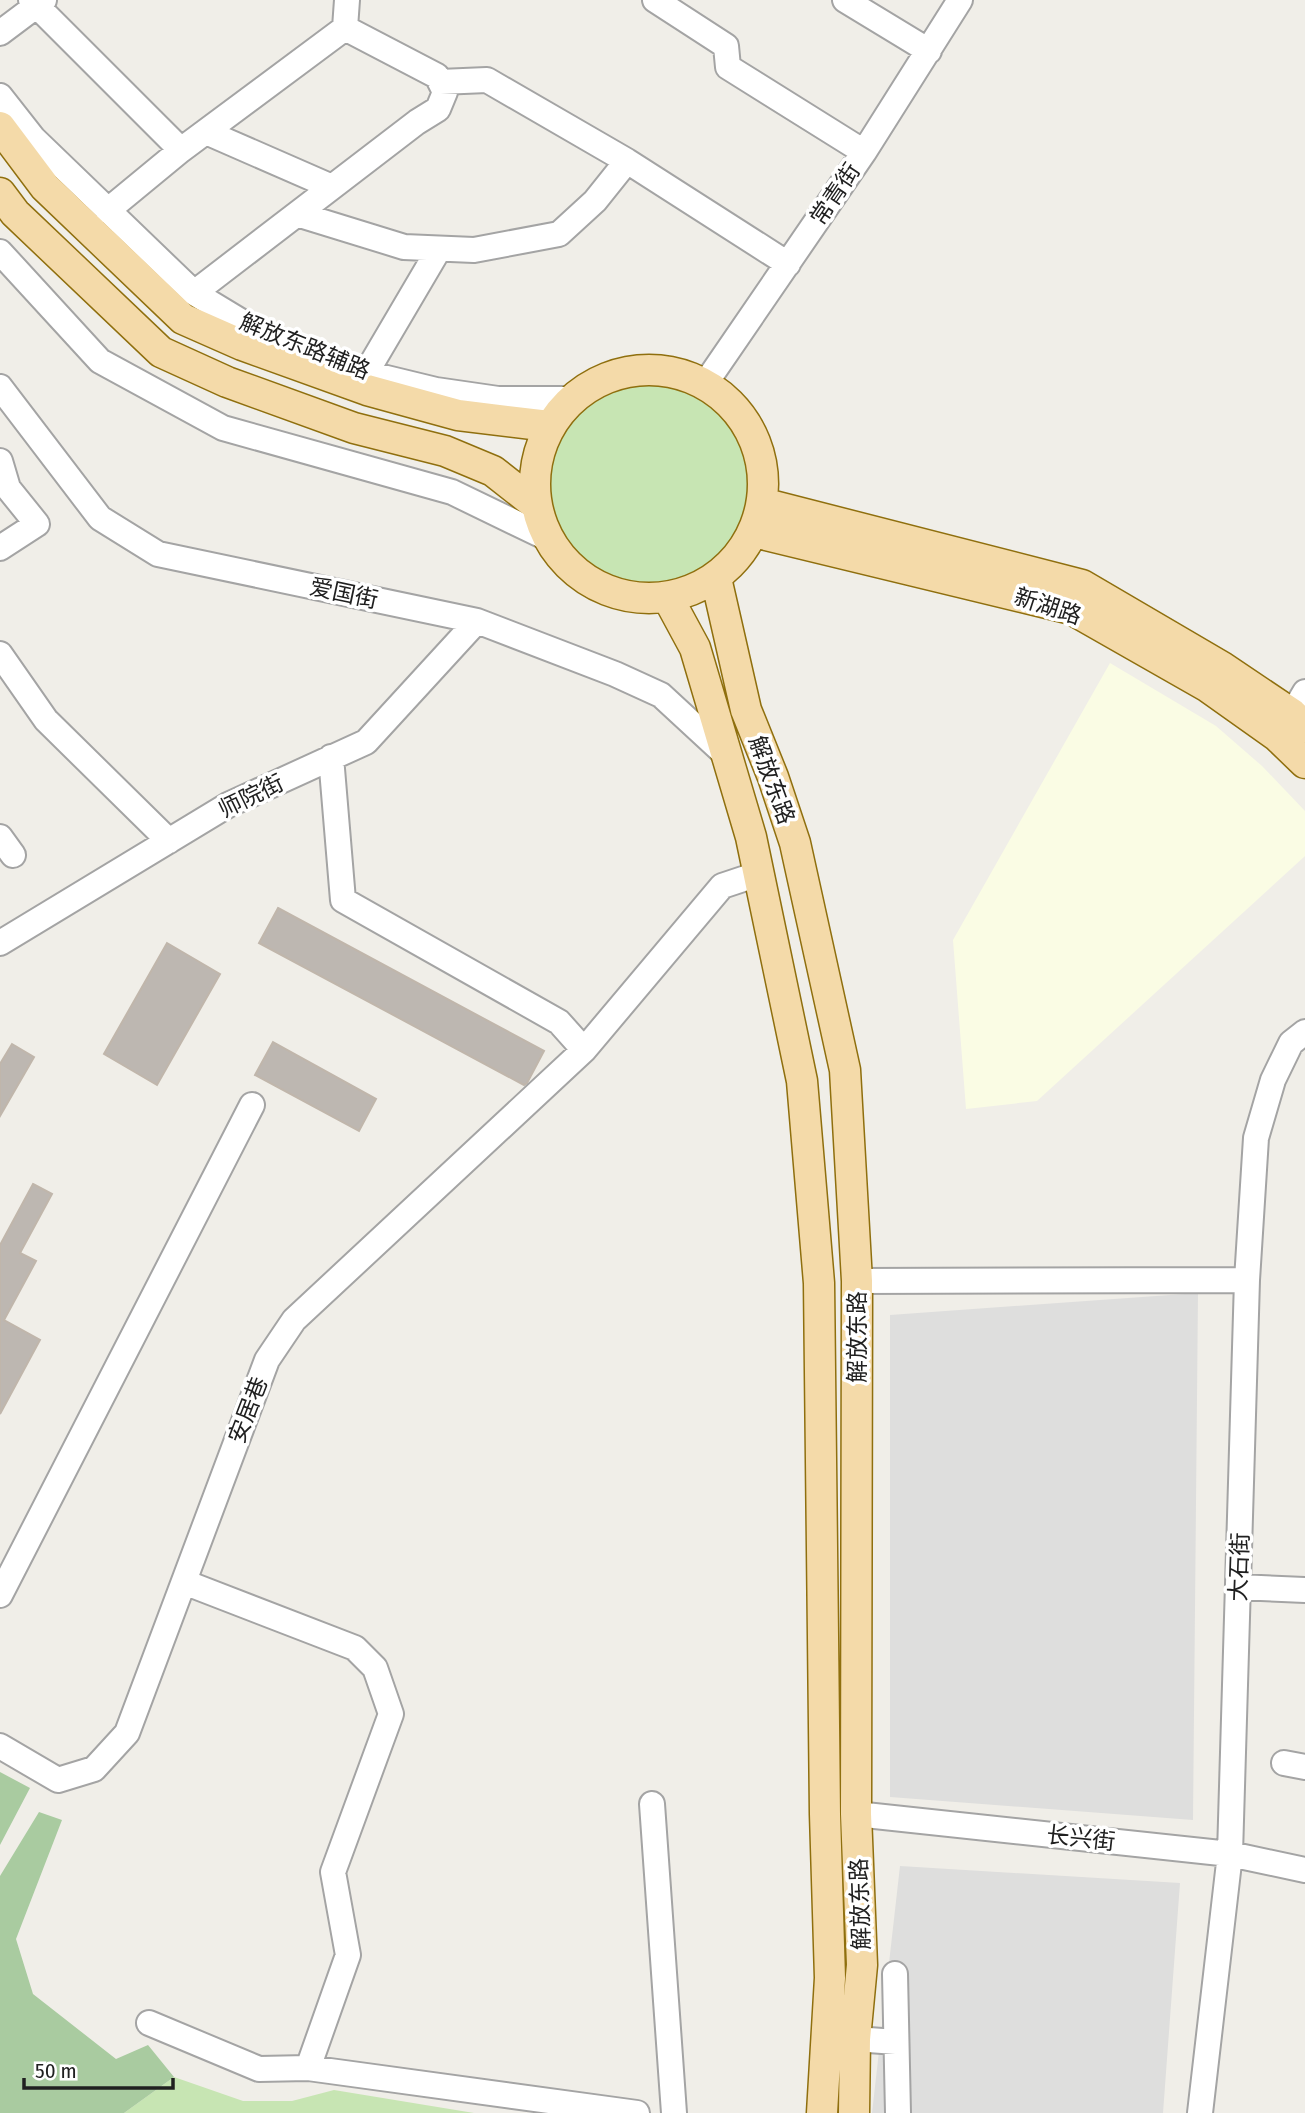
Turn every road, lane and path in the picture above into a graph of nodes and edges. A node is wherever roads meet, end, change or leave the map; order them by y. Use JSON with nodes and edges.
{"nodes":[{"id":1,"x":346,"y":0,"type":"edge"},
{"id":2,"x":655,"y":0,"type":"edge"},
{"id":3,"x":845,"y":0,"type":"edge"},
{"id":4,"x":960,"y":0,"type":"edge"},
{"id":5,"x":37,"y":2,"type":"edge"},
{"id":6,"x":345,"y":27,"type":"junction"},
{"id":7,"x":0,"y":33,"type":"edge"},
{"id":8,"x":929,"y":51,"type":"junction"},
{"id":9,"x":440,"y":82,"type":"junction"},
{"id":10,"x":0,"y":96,"type":"edge"},
{"id":11,"x":0,"y":127,"type":"edge"},
{"id":12,"x":206,"y":132,"type":"junction"},
{"id":13,"x":181,"y":150,"type":"junction"},
{"id":14,"x":864,"y":152,"type":"junction"},
{"id":15,"x":627,"y":161,"type":"junction"},
{"id":16,"x":332,"y":187,"type":"junction"},
{"id":17,"x":0,"y":193,"type":"edge"},
{"id":18,"x":107,"y":211,"type":"junction"},
{"id":19,"x":297,"y":214,"type":"junction"},
{"id":20,"x":439,"y":249,"type":"junction"},
{"id":21,"x":0,"y":252,"type":"edge"},
{"id":22,"x":788,"y":264,"type":"junction"},
{"id":23,"x":194,"y":293,"type":"junction"},
{"id":24,"x":366,"y":373,"type":"junction"},
{"id":25,"x":705,"y":384,"type":"junction"},
{"id":26,"x":0,"y":387,"type":"edge"},
{"id":27,"x":571,"y":398,"type":"junction"},
{"id":28,"x":549,"y":426,"type":"junction"},
{"id":29,"x":0,"y":461,"type":"edge"},
{"id":30,"x":762,"y":503,"type":"junction"},
{"id":31,"x":535,"y":504,"type":"junction"},
{"id":32,"x":754,"y":532,"type":"junction"},
{"id":33,"x":547,"y":538,"type":"junction"},
{"id":34,"x":0,"y":548,"type":"edge"},
{"id":35,"x":716,"y":578,"type":"junction"},
{"id":36,"x":668,"y":598,"type":"junction"},
{"id":37,"x":477,"y":621,"type":"junction"},
{"id":38,"x":0,"y":654,"type":"edge"},
{"id":39,"x":1295,"y":717,"type":"edge"},
{"id":40,"x":726,"y":755,"type":"junction"},
{"id":41,"x":331,"y":757,"type":"junction"},
{"id":42,"x":1305,"y":763,"type":"edge"},
{"id":43,"x":169,"y":841,"type":"junction"},
{"id":44,"x":758,"y":874,"type":"junction"},
{"id":45,"x":0,"y":943,"type":"edge"},
{"id":46,"x":1305,"y":1032,"type":"edge"},
{"id":47,"x":584,"y":1049,"type":"junction"},
{"id":48,"x":252,"y":1105,"type":"dead end"},
{"id":49,"x":1247,"y":1280,"type":"junction"},
{"id":50,"x":857,"y":1281,"type":"junction"},
{"id":51,"x":184,"y":1582,"type":"junction"},
{"id":52,"x":1238,"y":1587,"type":"junction"},
{"id":53,"x":1305,"y":1590,"type":"edge"},
{"id":54,"x":0,"y":1595,"type":"edge"},
{"id":55,"x":0,"y":1746,"type":"edge"},
{"id":56,"x":652,"y":1804,"type":"dead end"},
{"id":57,"x":856,"y":1814,"type":"junction"},
{"id":58,"x":1230,"y":1854,"type":"junction"},
{"id":59,"x":1305,"y":1870,"type":"edge"},
{"id":60,"x":895,"y":1974,"type":"dead end"},
{"id":61,"x":149,"y":2023,"type":"dead end"},
{"id":62,"x":855,"y":2039,"type":"junction"},
{"id":63,"x":897,"y":2042,"type":"junction"},
{"id":64,"x":308,"y":2068,"type":"junction"},
{"id":65,"x":636,"y":2113,"type":"edge"},
{"id":66,"x":674,"y":2113,"type":"edge"},
{"id":67,"x":822,"y":2113,"type":"edge"},
{"id":68,"x":854,"y":2113,"type":"edge"},
{"id":69,"x":898,"y":2113,"type":"edge"},
{"id":70,"x":1200,"y":2113,"type":"edge"}],
"edges":[{"from":1,"to":6,"type":"street"},
{"from":2,"to":14,"type":"street"},
{"from":3,"to":8,"type":"street"},
{"from":4,"to":8,"type":"street","name":"常青街"},
{"from":5,"to":7,"type":"street"},
{"from":5,"to":13,"type":"street"},
{"from":6,"to":9,"type":"street"},
{"from":6,"to":12,"type":"street"},
{"from":8,"to":14,"type":"street","name":"常青街"},
{"from":9,"to":15,"type":"street"},
{"from":9,"to":16,"type":"street"},
{"from":10,"to":18,"type":"street","name":"解放东路辅路"},
{"from":11,"to":28,"type":"main road"},
{"from":12,"to":13,"type":"street"},
{"from":12,"to":16,"type":"street"},
{"from":13,"to":18,"type":"street"},
{"from":14,"to":22,"type":"street","name":"常青街"},
{"from":15,"to":20,"type":"street"},
{"from":15,"to":22,"type":"street"},
{"from":16,"to":19,"type":"street"},
{"from":17,"to":31,"type":"main road"},
{"from":18,"to":23,"type":"street","name":"解放东路辅路"},
{"from":19,"to":20,"type":"street"},
{"from":19,"to":23,"type":"street"},
{"from":20,"to":24,"type":"street"},
{"from":21,"to":33,"type":"street"},
{"from":22,"to":25,"type":"street","name":"常青街"},
{"from":23,"to":24,"type":"street","name":"解放东路辅路"},
{"from":24,"to":27,"type":"street","name":"解放东路辅路"},
{"from":25,"to":27,"type":"main road"},
{"from":25,"to":30,"type":"main road"},
{"from":26,"to":37,"type":"street","name":"爱国街"},
{"from":27,"to":28,"type":"main road"},
{"from":28,"to":31,"type":"main road"},
{"from":29,"to":34,"type":"street"},
{"from":30,"to":32,"type":"main road"},
{"from":30,"to":39,"type":"main road","name":"新湖路"},
{"from":31,"to":33,"type":"main road"},
{"from":32,"to":35,"type":"main road"},
{"from":32,"to":39,"type":"main road","name":"新湖路"},
{"from":33,"to":36,"type":"main road"},
{"from":35,"to":36,"type":"main road"},
{"from":35,"to":50,"type":"main road","name":"解放东路"},
{"from":36,"to":40,"type":"main road","name":"解放东路"},
{"from":37,"to":40,"type":"street","name":"爱国街"},
{"from":37,"to":41,"type":"street","name":"师院街"},
{"from":38,"to":43,"type":"street"},
{"from":39,"to":42,"type":"main road","name":"新湖路"},
{"from":40,"to":44,"type":"main road","name":"解放东路"},
{"from":41,"to":43,"type":"street","name":"师院街"},
{"from":41,"to":47,"type":"street"},
{"from":43,"to":45,"type":"street","name":"师院街"},
{"from":44,"to":47,"type":"street","name":"安居巷"},
{"from":44,"to":67,"type":"main road","name":"解放东路"},
{"from":46,"to":49,"type":"street","name":"大石街"},
{"from":47,"to":51,"type":"street","name":"安居巷"},
{"from":48,"to":54,"type":"street"},
{"from":49,"to":50,"type":"street"},
{"from":49,"to":52,"type":"street","name":"大石街"},
{"from":50,"to":57,"type":"main road","name":"解放东路"},
{"from":51,"to":55,"type":"street","name":"安居巷"},
{"from":51,"to":64,"type":"street"},
{"from":52,"to":53,"type":"street"},
{"from":52,"to":58,"type":"street","name":"大石街"},
{"from":56,"to":66,"type":"street"},
{"from":57,"to":58,"type":"street","name":"长兴街"},
{"from":57,"to":62,"type":"main road","name":"解放东路"},
{"from":58,"to":59,"type":"street","name":"长兴街"},
{"from":58,"to":70,"type":"street","name":"大石街"},
{"from":60,"to":63,"type":"street"},
{"from":61,"to":64,"type":"street"},
{"from":62,"to":63,"type":"street"},
{"from":62,"to":68,"type":"main road","name":"解放东路"},
{"from":63,"to":69,"type":"street"},
{"from":64,"to":65,"type":"street"}]}
